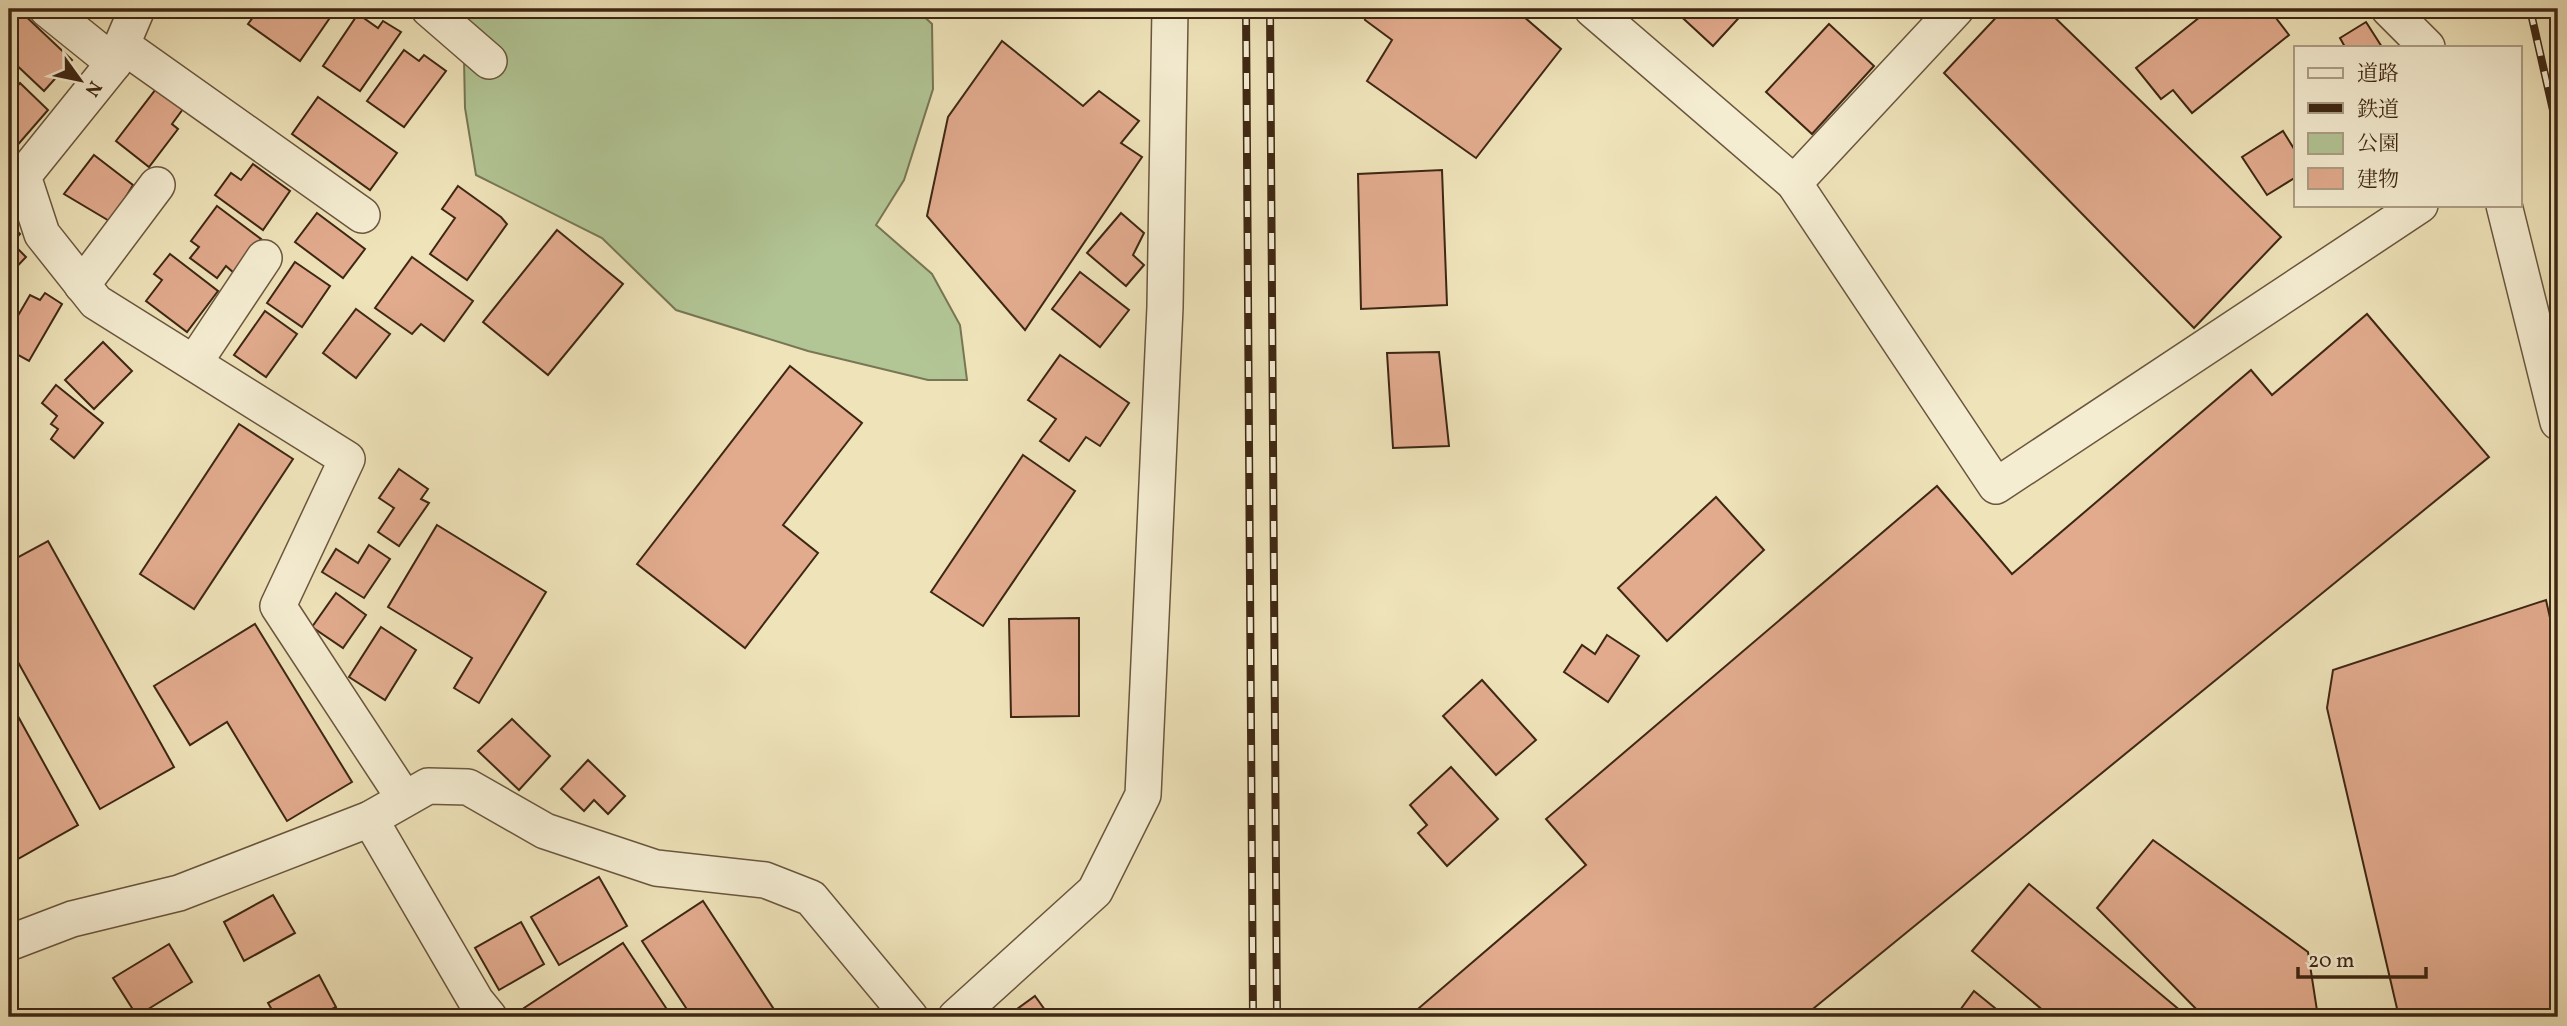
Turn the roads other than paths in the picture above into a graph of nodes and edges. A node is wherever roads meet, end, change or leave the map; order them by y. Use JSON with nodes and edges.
{"nodes":[{"id":1,"x":47,"y":9,"type":"edge"},
{"id":2,"x":137,"y":9,"type":"edge"},
{"id":3,"x":429,"y":9,"type":"edge"},
{"id":4,"x":1170,"y":9,"type":"edge"},
{"id":5,"x":1592,"y":9,"type":"edge"},
{"id":6,"x":1956,"y":9,"type":"edge"},
{"id":7,"x":2389,"y":9,"type":"edge"},
{"id":8,"x":2426,"y":46,"type":"edge"},
{"id":9,"x":118,"y":54,"type":"junction"},
{"id":10,"x":489,"y":61,"type":"dead end"},
{"id":11,"x":16,"y":177,"type":"edge"},
{"id":12,"x":1794,"y":183,"type":"junction"},
{"id":13,"x":157,"y":185,"type":"dead end"},
{"id":14,"x":2418,"y":206,"type":"edge"},
{"id":15,"x":2504,"y":206,"type":"edge"},
{"id":16,"x":362,"y":215,"type":"dead end"},
{"id":17,"x":264,"y":258,"type":"dead end"},
{"id":18,"x":82,"y":285,"type":"junction"},
{"id":19,"x":194,"y":363,"type":"junction"},
{"id":20,"x":2558,"y":422,"type":"edge"},
{"id":21,"x":404,"y":798,"type":"junction"},
{"id":22,"x":370,"y":819,"type":"junction"},
{"id":23,"x":9,"y":943,"type":"edge"},
{"id":24,"x":489,"y":1017,"type":"edge"},
{"id":25,"x":910,"y":1017,"type":"edge"},
{"id":26,"x":956,"y":1017,"type":"edge"}],
"edges":[{"from":1,"to":9,"type":"street"},
{"from":2,"to":9,"type":"street"},
{"from":3,"to":10,"type":"street"},
{"from":4,"to":26,"type":"street"},
{"from":5,"to":12,"type":"street"},
{"from":6,"to":12,"type":"street"},
{"from":7,"to":8,"type":"street"},
{"from":9,"to":11,"type":"street"},
{"from":9,"to":16,"type":"street"},
{"from":11,"to":18,"type":"street"},
{"from":12,"to":14,"type":"street"},
{"from":13,"to":18,"type":"street"},
{"from":15,"to":20,"type":"street"},
{"from":17,"to":19,"type":"street"},
{"from":18,"to":19,"type":"street"},
{"from":19,"to":21,"type":"street"},
{"from":21,"to":22,"type":"street"},
{"from":21,"to":25,"type":"street"},
{"from":22,"to":23,"type":"street"},
{"from":22,"to":24,"type":"street"}]}
